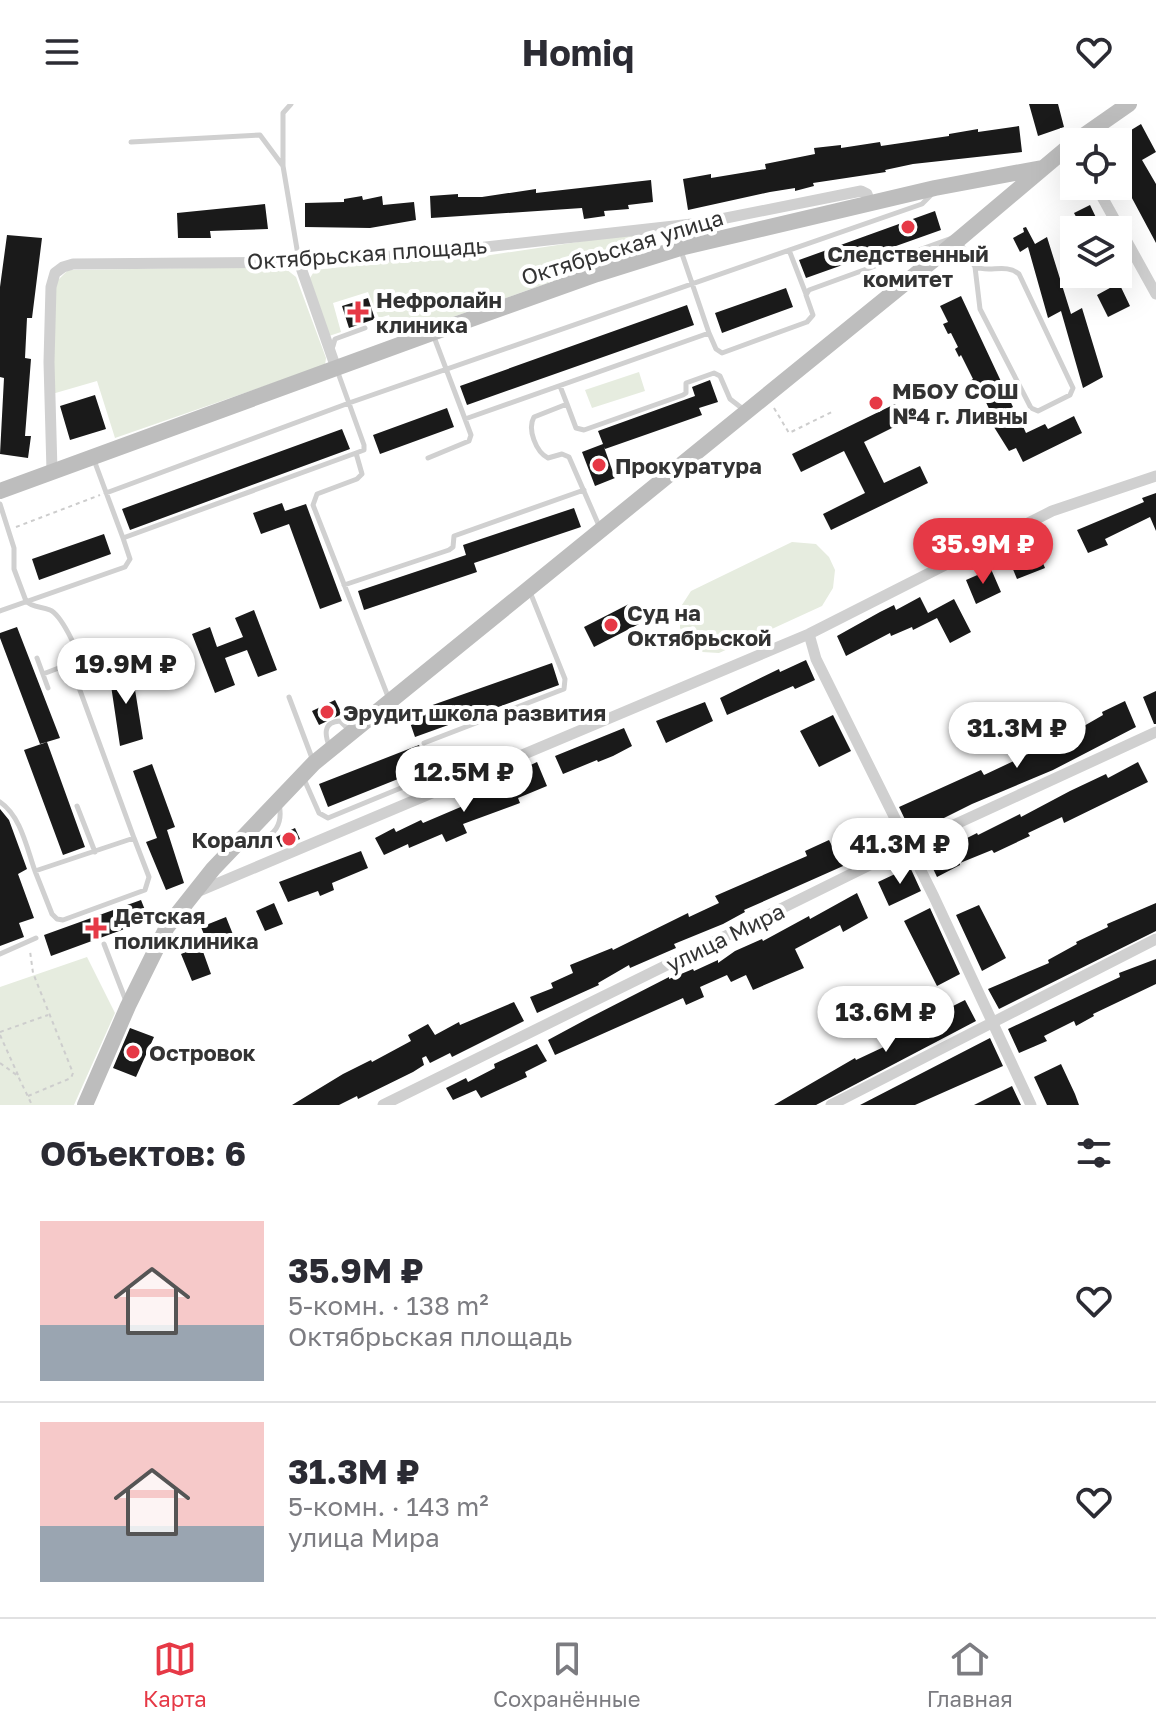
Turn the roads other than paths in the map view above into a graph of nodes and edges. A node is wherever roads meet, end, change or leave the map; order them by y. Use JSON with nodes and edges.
{"nodes":[{"id":1,"x":291,"y":104,"type":"edge"},
{"id":2,"x":1129,"y":104,"type":"edge"},
{"id":3,"x":1108,"y":109,"type":"edge"},
{"id":4,"x":1089,"y":128,"type":"edge"},
{"id":5,"x":131,"y":142,"type":"dead end"},
{"id":6,"x":1060,"y":154,"type":"edge"},
{"id":7,"x":283,"y":166,"type":"junction"},
{"id":8,"x":1044,"y":167,"type":"junction"},
{"id":9,"x":976,"y":180,"type":"junction"},
{"id":10,"x":935,"y":188,"type":"junction"},
{"id":11,"x":1104,"y":200,"type":"edge"},
{"id":12,"x":870,"y":203,"type":"junction"},
{"id":13,"x":1000,"y":204,"type":"junction"},
{"id":14,"x":957,"y":241,"type":"junction"},
{"id":15,"x":680,"y":248,"type":"junction"},
{"id":16,"x":789,"y":250,"type":"junction"},
{"id":17,"x":299,"y":262,"type":"junction"},
{"id":18,"x":975,"y":267,"type":"junction"},
{"id":19,"x":692,"y":283,"type":"junction"},
{"id":20,"x":1156,"y":293,"type":"edge"},
{"id":21,"x":806,"y":295,"type":"junction"},
{"id":22,"x":365,"y":328,"type":"dead end"},
{"id":23,"x":432,"y":333,"type":"junction"},
{"id":24,"x":709,"y":333,"type":"junction"},
{"id":25,"x":338,"y":367,"type":"junction"},
{"id":26,"x":446,"y":369,"type":"junction"},
{"id":27,"x":560,"y":386,"type":"junction"},
{"id":28,"x":349,"y":403,"type":"junction"},
{"id":29,"x":567,"y":404,"type":"junction"},
{"id":30,"x":746,"y":411,"type":"junction"},
{"id":31,"x":465,"y":419,"type":"junction"},
{"id":32,"x":356,"y":453,"type":"junction"},
{"id":33,"x":92,"y":456,"type":"junction"},
{"id":34,"x":428,"y":458,"type":"dead end"},
{"id":35,"x":52,"y":471,"type":"junction"},
{"id":36,"x":1156,"y":476,"type":"edge"},
{"id":37,"x":584,"y":490,"type":"junction"},
{"id":38,"x":0,"y":491,"type":"edge"},
{"id":39,"x":106,"y":493,"type":"junction"},
{"id":40,"x":0,"y":504,"type":"edge"},
{"id":41,"x":600,"y":529,"type":"junction"},
{"id":42,"x":123,"y":538,"type":"junction"},
{"id":43,"x":344,"y":585,"type":"junction"},
{"id":44,"x":528,"y":587,"type":"junction"},
{"id":45,"x":26,"y":601,"type":"junction"},
{"id":46,"x":0,"y":611,"type":"edge"},
{"id":47,"x":809,"y":634,"type":"junction"},
{"id":48,"x":37,"y":658,"type":"dead end"},
{"id":49,"x":78,"y":661,"type":"junction"},
{"id":50,"x":43,"y":674,"type":"junction"},
{"id":51,"x":48,"y":688,"type":"dead end"},
{"id":52,"x":289,"y":697,"type":"dead end"},
{"id":53,"x":389,"y":700,"type":"junction"},
{"id":54,"x":1156,"y":732,"type":"edge"},
{"id":55,"x":424,"y":743,"type":"dead end"},
{"id":56,"x":308,"y":769,"type":"junction"},
{"id":57,"x":430,"y":776,"type":"dead end"},
{"id":58,"x":0,"y":802,"type":"edge"},
{"id":59,"x":77,"y":806,"type":"dead end"},
{"id":60,"x":134,"y":838,"type":"junction"},
{"id":61,"x":908,"y":846,"type":"junction"},
{"id":62,"x":95,"y":852,"type":"junction"},
{"id":63,"x":35,"y":871,"type":"junction"},
{"id":64,"x":193,"y":894,"type":"junction"},
{"id":65,"x":36,"y":938,"type":"dead end"},
{"id":66,"x":1156,"y":939,"type":"edge"},
{"id":67,"x":104,"y":944,"type":"dead end"},
{"id":68,"x":0,"y":954,"type":"edge"},
{"id":69,"x":128,"y":1006,"type":"junction"},
{"id":70,"x":991,"y":1022,"type":"junction"},
{"id":71,"x":85,"y":1105,"type":"edge"},
{"id":72,"x":383,"y":1105,"type":"edge"},
{"id":73,"x":831,"y":1105,"type":"edge"},
{"id":74,"x":1031,"y":1105,"type":"edge"}],
"edges":[{"from":1,"to":7,"type":"lane"},
{"from":2,"to":3,"type":"street"},
{"from":3,"to":4,"type":"street"},
{"from":5,"to":7,"type":"lane"},
{"from":6,"to":8,"type":"street"},
{"from":7,"to":17,"type":"lane"},
{"from":8,"to":9,"type":"street","name":"Октябрьская улица"},
{"from":8,"to":13,"type":"street"},
{"from":9,"to":10,"type":"street","name":"Октябрьская улица"},
{"from":9,"to":13,"type":"street"},
{"from":10,"to":12,"type":"street","name":"Октябрьская улица"},
{"from":10,"to":16,"type":"lane"},
{"from":11,"to":20,"type":"street"},
{"from":12,"to":15,"type":"street","name":"Октябрьская улица"},
{"from":12,"to":17,"type":"street","name":"Октябрьская площадь"},
{"from":13,"to":14,"type":"street"},
{"from":14,"to":18,"type":"lane"},
{"from":14,"to":21,"type":"lane"},
{"from":14,"to":30,"type":"street"},
{"from":15,"to":19,"type":"lane"},
{"from":15,"to":23,"type":"street","name":"Октябрьская улица"},
{"from":16,"to":19,"type":"lane"},
{"from":16,"to":21,"type":"lane"},
{"from":17,"to":25,"type":"street"},
{"from":17,"to":35,"type":"street","name":"Октябрьская площадь"},
{"from":18,"to":18,"type":"lane"},
{"from":19,"to":24,"type":"lane"},
{"from":19,"to":26,"type":"lane"},
{"from":21,"to":24,"type":"lane"},
{"from":22,"to":25,"type":"lane"},
{"from":23,"to":25,"type":"street","name":"Октябрьская улица"},
{"from":23,"to":26,"type":"lane"},
{"from":24,"to":27,"type":"lane"},
{"from":25,"to":28,"type":"lane"},
{"from":25,"to":33,"type":"street","name":"Октябрьская улица"},
{"from":26,"to":28,"type":"lane"},
{"from":26,"to":31,"type":"lane"},
{"from":27,"to":29,"type":"lane"},
{"from":27,"to":31,"type":"lane"},
{"from":28,"to":32,"type":"lane"},
{"from":28,"to":39,"type":"lane"},
{"from":29,"to":30,"type":"lane"},
{"from":29,"to":37,"type":"lane"},
{"from":30,"to":41,"type":"street"},
{"from":31,"to":34,"type":"lane"},
{"from":32,"to":42,"type":"lane"},
{"from":32,"to":43,"type":"lane"},
{"from":33,"to":35,"type":"street","name":"Октябрьская улица"},
{"from":33,"to":39,"type":"lane"},
{"from":35,"to":38,"type":"street","name":"Октябрьская улица"},
{"from":36,"to":47,"type":"street"},
{"from":37,"to":41,"type":"lane"},
{"from":37,"to":43,"type":"lane"},
{"from":39,"to":42,"type":"lane"},
{"from":40,"to":45,"type":"lane"},
{"from":41,"to":44,"type":"street"},
{"from":42,"to":45,"type":"lane"},
{"from":43,"to":53,"type":"lane"},
{"from":44,"to":53,"type":"street"},
{"from":44,"to":55,"type":"lane"},
{"from":45,"to":46,"type":"lane"},
{"from":45,"to":49,"type":"lane"},
{"from":47,"to":61,"type":"street"},
{"from":47,"to":64,"type":"street"},
{"from":48,"to":50,"type":"lane"},
{"from":49,"to":50,"type":"lane"},
{"from":49,"to":60,"type":"lane"},
{"from":50,"to":51,"type":"lane"},
{"from":52,"to":56,"type":"lane"},
{"from":53,"to":56,"type":"street"},
{"from":54,"to":61,"type":"street","name":"улица Мира"},
{"from":56,"to":57,"type":"lane"},
{"from":56,"to":64,"type":"street"},
{"from":58,"to":63,"type":"lane"},
{"from":59,"to":62,"type":"lane"},
{"from":60,"to":62,"type":"lane"},
{"from":60,"to":63,"type":"lane"},
{"from":61,"to":70,"type":"street"},
{"from":61,"to":72,"type":"street","name":"улица Мира"},
{"from":62,"to":63,"type":"lane"},
{"from":64,"to":69,"type":"street"},
{"from":65,"to":68,"type":"lane"},
{"from":66,"to":70,"type":"street"},
{"from":67,"to":69,"type":"lane"},
{"from":69,"to":71,"type":"street"},
{"from":70,"to":73,"type":"street"},
{"from":70,"to":74,"type":"street"}]}
